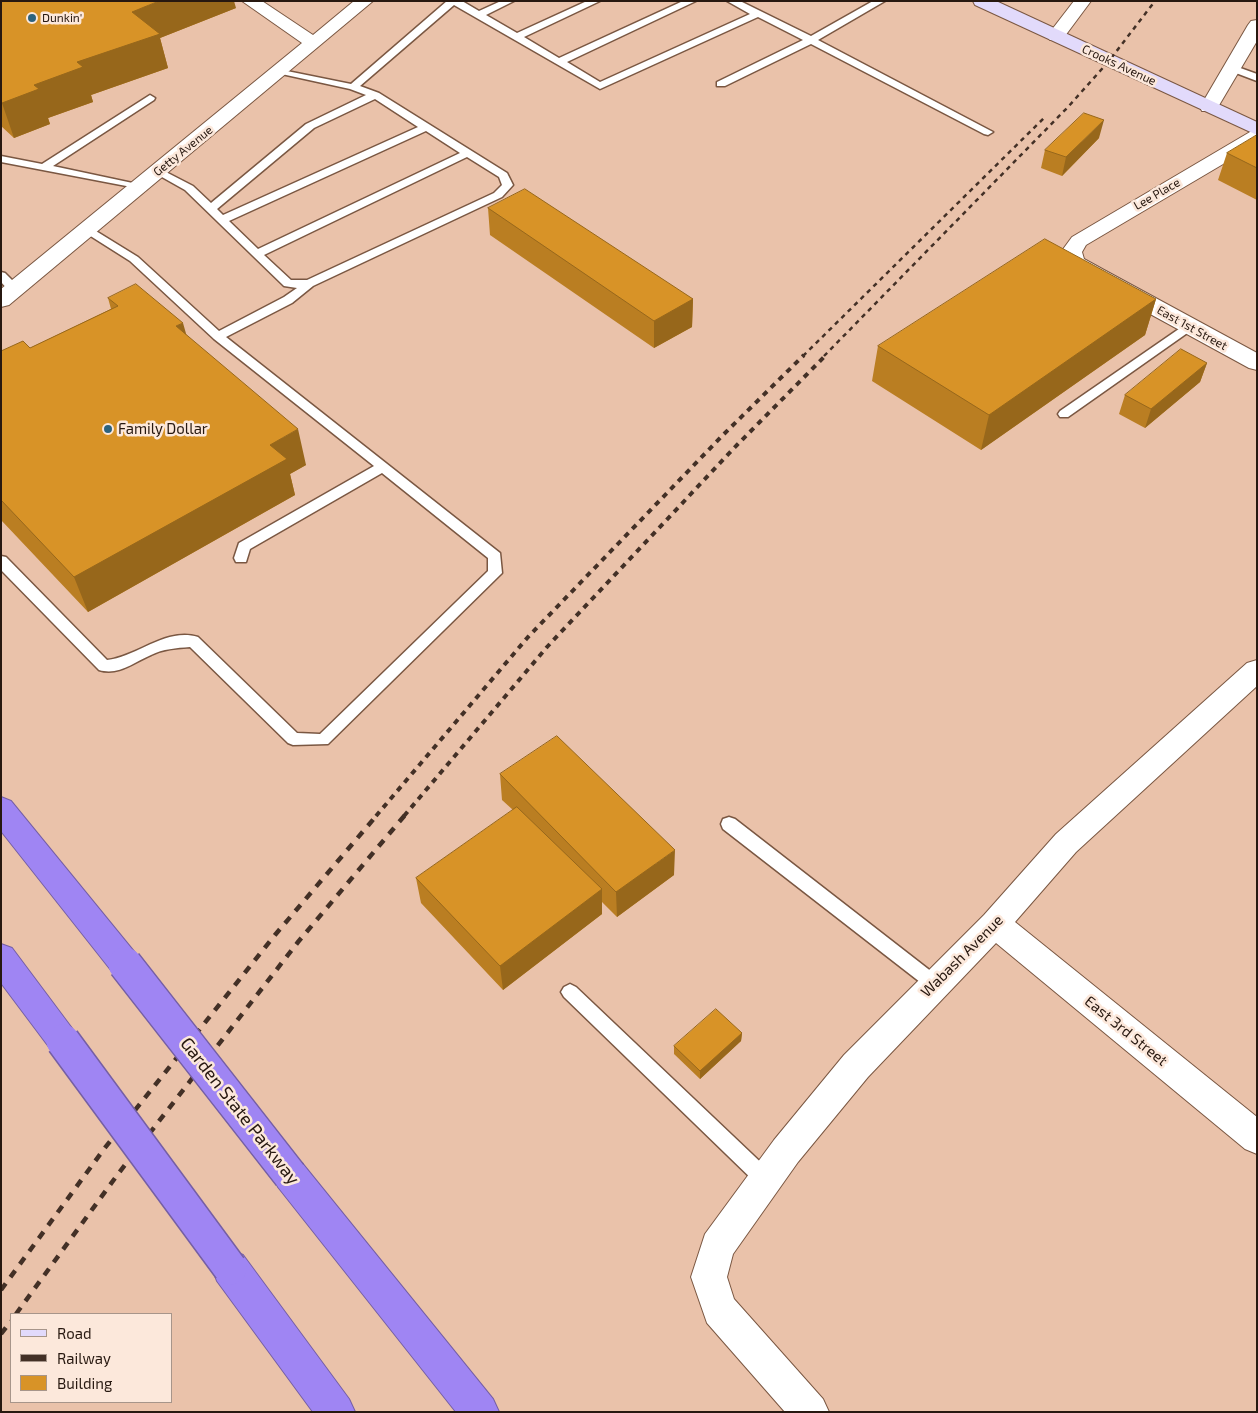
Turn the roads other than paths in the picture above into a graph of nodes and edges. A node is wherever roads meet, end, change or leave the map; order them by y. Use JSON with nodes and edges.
{"nodes":[{"id":1,"x":250,"y":1,"type":"edge"},
{"id":2,"x":365,"y":1,"type":"edge"},
{"id":3,"x":454,"y":1,"type":"edge"},
{"id":4,"x":509,"y":1,"type":"edge"},
{"id":5,"x":595,"y":1,"type":"edge"},
{"id":6,"x":691,"y":1,"type":"edge"},
{"id":7,"x":732,"y":1,"type":"edge"},
{"id":8,"x":880,"y":1,"type":"edge"},
{"id":9,"x":981,"y":1,"type":"edge"},
{"id":10,"x":1083,"y":1,"type":"edge"},
{"id":11,"x":757,"y":14,"type":"junction"},
{"id":12,"x":479,"y":15,"type":"junction"},
{"id":13,"x":1257,"y":25,"type":"edge"},
{"id":14,"x":1056,"y":36,"type":"junction"},
{"id":15,"x":516,"y":37,"type":"junction"},
{"id":16,"x":811,"y":40,"type":"junction"},
{"id":17,"x":314,"y":43,"type":"junction"},
{"id":18,"x":559,"y":62,"type":"junction"},
{"id":19,"x":1232,"y":68,"type":"junction"},
{"id":20,"x":281,"y":71,"type":"junction"},
{"id":21,"x":1257,"y":78,"type":"edge"},
{"id":22,"x":721,"y":84,"type":"dead end"},
{"id":23,"x":353,"y":87,"type":"junction"},
{"id":24,"x":376,"y":95,"type":"junction"},
{"id":25,"x":150,"y":98,"type":"dead end"},
{"id":26,"x":1209,"y":107,"type":"junction"},
{"id":27,"x":426,"y":127,"type":"junction"},
{"id":28,"x":1257,"y":129,"type":"edge"},
{"id":29,"x":988,"y":132,"type":"dead end"},
{"id":30,"x":1257,"y":136,"type":"edge"},
{"id":31,"x":468,"y":153,"type":"junction"},
{"id":32,"x":1,"y":159,"type":"edge"},
{"id":33,"x":43,"y":168,"type":"junction"},
{"id":34,"x":158,"y":172,"type":"junction"},
{"id":35,"x":138,"y":187,"type":"junction"},
{"id":36,"x":211,"y":209,"type":"junction"},
{"id":37,"x":221,"y":220,"type":"junction"},
{"id":38,"x":87,"y":230,"type":"junction"},
{"id":39,"x":257,"y":254,"type":"junction"},
{"id":40,"x":1075,"y":262,"type":"joint"},
{"id":41,"x":309,"y":284,"type":"junction"},
{"id":42,"x":6,"y":288,"type":"edge"},
{"id":43,"x":1189,"y":326,"type":"junction"},
{"id":44,"x":218,"y":336,"type":"junction"},
{"id":45,"x":1257,"y":363,"type":"edge"},
{"id":46,"x":1064,"y":414,"type":"dead end"},
{"id":47,"x":383,"y":467,"type":"junction"},
{"id":48,"x":241,"y":558,"type":"dead end"},
{"id":49,"x":1,"y":561,"type":"edge"},
{"id":50,"x":1256,"y":671,"type":"edge"},
{"id":51,"x":1,"y":809,"type":"edge"},
{"id":52,"x":729,"y":824,"type":"dead end"},
{"id":53,"x":995,"y":924,"type":"junction"},
{"id":54,"x":1,"y":958,"type":"edge"},
{"id":55,"x":935,"y":984,"type":"junction"},
{"id":56,"x":570,"y":992,"type":"dead end"},
{"id":57,"x":1257,"y":1138,"type":"edge"},
{"id":58,"x":765,"y":1180,"type":"junction"},
{"id":59,"x":336,"y":1412,"type":"edge"},
{"id":60,"x":480,"y":1412,"type":"edge"},
{"id":61,"x":810,"y":1412,"type":"edge"}],
"edges":[{"from":1,"to":17,"type":"street"},
{"from":2,"to":17,"type":"street","name":"Getty Avenue"},
{"from":3,"to":12,"type":"lane"},
{"from":3,"to":23,"type":"lane"},
{"from":4,"to":12,"type":"lane"},
{"from":5,"to":15,"type":"lane"},
{"from":6,"to":18,"type":"lane"},
{"from":7,"to":11,"type":"lane"},
{"from":8,"to":16,"type":"lane"},
{"from":9,"to":14,"type":"street","name":"Crooks Avenue"},
{"from":10,"to":14,"type":"street"},
{"from":11,"to":16,"type":"lane"},
{"from":11,"to":18,"type":"lane"},
{"from":12,"to":15,"type":"lane"},
{"from":13,"to":19,"type":"street"},
{"from":14,"to":26,"type":"street","name":"Crooks Avenue"},
{"from":15,"to":18,"type":"lane"},
{"from":16,"to":22,"type":"lane"},
{"from":16,"to":29,"type":"lane"},
{"from":17,"to":20,"type":"street","name":"Getty Avenue"},
{"from":19,"to":21,"type":"lane"},
{"from":19,"to":26,"type":"street"},
{"from":20,"to":23,"type":"lane"},
{"from":20,"to":34,"type":"street","name":"Getty Avenue"},
{"from":23,"to":24,"type":"lane"},
{"from":24,"to":27,"type":"lane"},
{"from":24,"to":36,"type":"lane"},
{"from":25,"to":33,"type":"lane"},
{"from":26,"to":28,"type":"street","name":"Crooks Avenue"},
{"from":27,"to":31,"type":"lane"},
{"from":27,"to":37,"type":"lane"},
{"from":30,"to":40,"type":"street","name":"Lee Place"},
{"from":31,"to":39,"type":"lane"},
{"from":31,"to":41,"type":"lane"},
{"from":32,"to":33,"type":"lane"},
{"from":33,"to":35,"type":"lane"},
{"from":34,"to":35,"type":"street","name":"Getty Avenue"},
{"from":34,"to":36,"type":"lane"},
{"from":35,"to":38,"type":"street","name":"Getty Avenue"},
{"from":36,"to":37,"type":"lane"},
{"from":37,"to":39,"type":"lane"},
{"from":38,"to":42,"type":"street","name":"Getty Avenue"},
{"from":38,"to":44,"type":"lane"},
{"from":39,"to":41,"type":"lane"},
{"from":40,"to":43,"type":"street","name":"East 1st Street"},
{"from":41,"to":44,"type":"lane"},
{"from":43,"to":45,"type":"street","name":"East 1st Street"},
{"from":43,"to":46,"type":"lane"},
{"from":44,"to":47,"type":"lane"},
{"from":47,"to":48,"type":"lane"},
{"from":47,"to":49,"type":"lane"},
{"from":50,"to":53,"type":"street","name":"Wabash Avenue"},
{"from":51,"to":60,"type":"highway","name":"Garden State Parkway","bridge":true},
{"from":52,"to":55,"type":"lane"},
{"from":53,"to":55,"type":"street","name":"Wabash Avenue"},
{"from":53,"to":57,"type":"street","name":"East 3rd Street"},
{"from":54,"to":59,"type":"highway","bridge":true},
{"from":55,"to":58,"type":"street","name":"Wabash Avenue"},
{"from":56,"to":58,"type":"lane"},
{"from":58,"to":61,"type":"street","name":"Wabash Avenue"}]}
